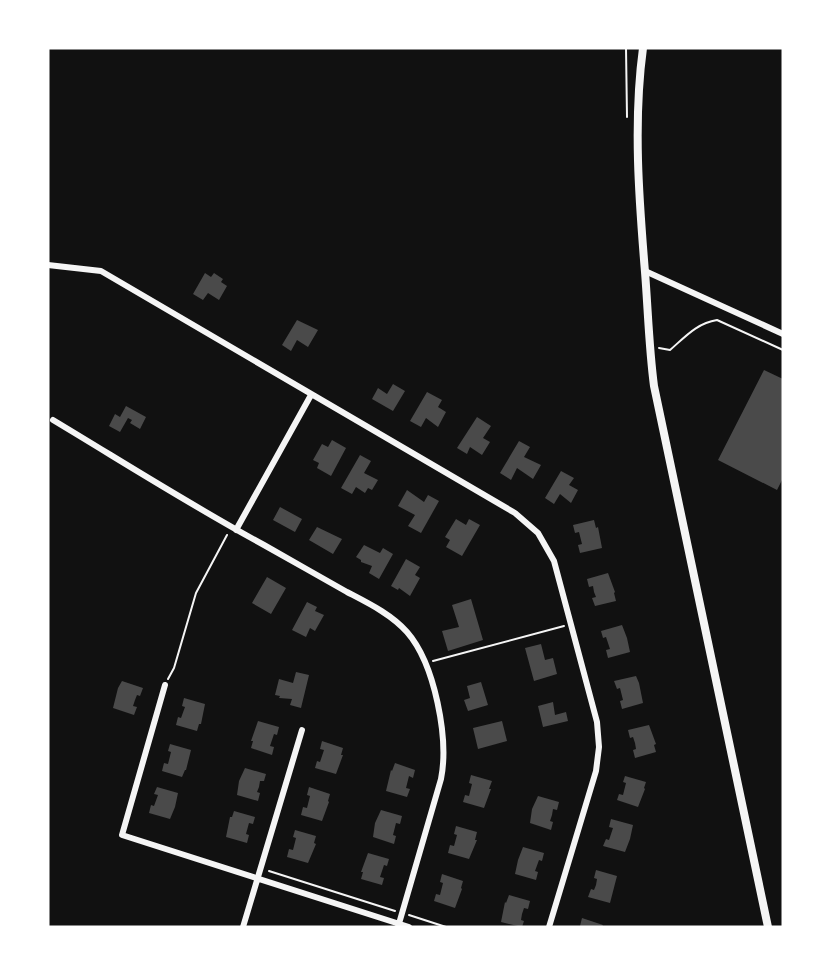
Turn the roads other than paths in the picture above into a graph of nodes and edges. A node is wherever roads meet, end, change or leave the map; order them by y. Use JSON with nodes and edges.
{"nodes":[{"id":1,"x":643,"y":48,"type":"edge"},
{"id":2,"x":48,"y":265,"type":"edge"},
{"id":3,"x":645,"y":271,"type":"junction"},
{"id":4,"x":783,"y":334,"type":"edge"},
{"id":5,"x":311,"y":395,"type":"junction"},
{"id":6,"x":53,"y":420,"type":"dead end"},
{"id":7,"x":234,"y":528,"type":"junction"},
{"id":8,"x":165,"y":685,"type":"road end"},
{"id":9,"x":302,"y":730,"type":"dead end"},
{"id":10,"x":258,"y":880,"type":"junction"},
{"id":11,"x":399,"y":925,"type":"edge"},
{"id":12,"x":243,"y":927,"type":"edge"},
{"id":13,"x":409,"y":927,"type":"edge"},
{"id":14,"x":549,"y":927,"type":"edge"},
{"id":15,"x":768,"y":927,"type":"edge"}],
"edges":[{"from":1,"to":3,"type":"street"},
{"from":2,"to":5,"type":"street"},
{"from":3,"to":4,"type":"street"},
{"from":3,"to":15,"type":"street"},
{"from":5,"to":7,"type":"street"},
{"from":5,"to":14,"type":"street"},
{"from":6,"to":7,"type":"street"},
{"from":7,"to":11,"type":"street"},
{"from":8,"to":10,"type":"street"},
{"from":9,"to":10,"type":"street"},
{"from":10,"to":11,"type":"street"},
{"from":10,"to":12,"type":"street"},
{"from":11,"to":13,"type":"street"}]}
